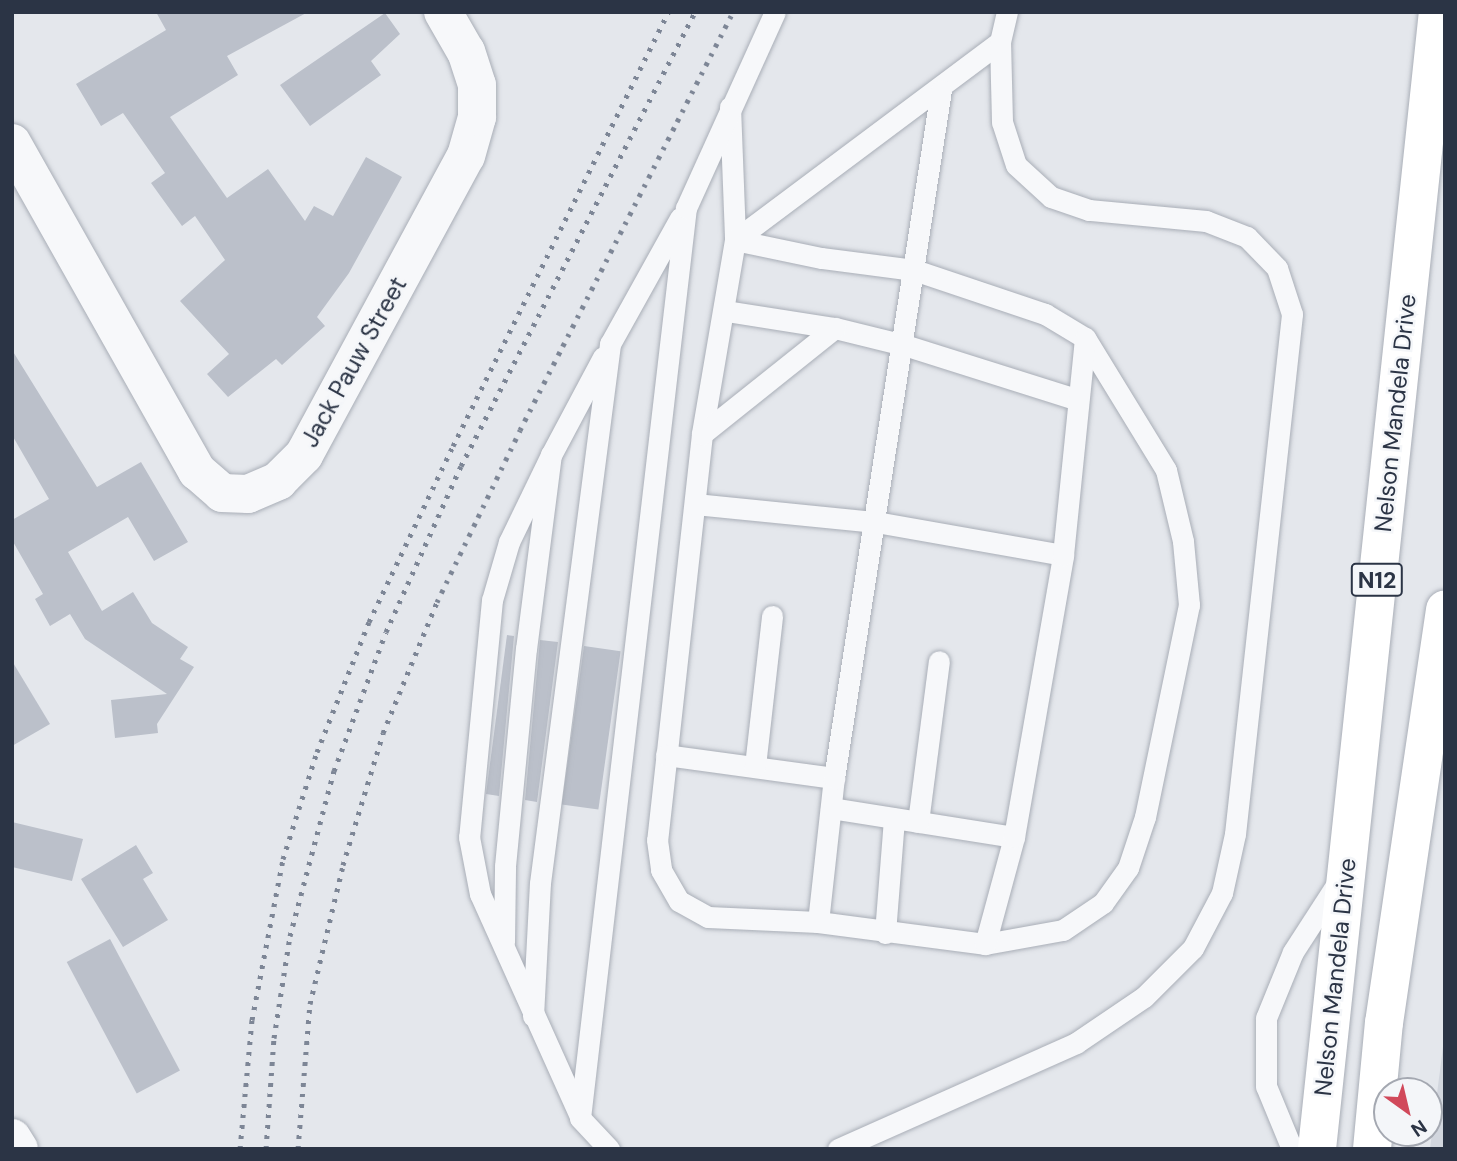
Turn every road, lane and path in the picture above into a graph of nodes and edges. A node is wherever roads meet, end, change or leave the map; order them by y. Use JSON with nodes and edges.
{"nodes":[{"id":1,"x":443,"y":12,"type":"edge"},
{"id":2,"x":775,"y":12,"type":"edge"},
{"id":3,"x":1007,"y":12,"type":"edge"},
{"id":4,"x":1438,"y":12,"type":"edge"},
{"id":5,"x":1000,"y":42,"type":"junction"},
{"id":6,"x":942,"y":90,"type":"junction"},
{"id":7,"x":730,"y":107,"type":"junction"},
{"id":8,"x":12,"y":143,"type":"edge"},
{"id":9,"x":686,"y":208,"type":"junction"},
{"id":10,"x":735,"y":240,"type":"junction"},
{"id":11,"x":914,"y":270,"type":"junction"},
{"id":12,"x":726,"y":311,"type":"junction"},
{"id":13,"x":835,"y":328,"type":"junction"},
{"id":14,"x":1085,"y":338,"type":"junction"},
{"id":15,"x":610,"y":344,"type":"junction"},
{"id":16,"x":904,"y":345,"type":"junction"},
{"id":17,"x":1078,"y":400,"type":"junction"},
{"id":18,"x":702,"y":434,"type":"junction"},
{"id":19,"x":551,"y":455,"type":"junction"},
{"id":20,"x":695,"y":504,"type":"junction"},
{"id":21,"x":876,"y":522,"type":"junction"},
{"id":22,"x":1063,"y":555,"type":"junction"},
{"id":23,"x":1445,"y":609,"type":"edge"},
{"id":24,"x":772,"y":615,"type":"dead end"},
{"id":25,"x":939,"y":661,"type":"dead end"},
{"id":26,"x":666,"y":755,"type":"junction"},
{"id":27,"x":755,"y":766,"type":"junction"},
{"id":28,"x":834,"y":778,"type":"junction"},
{"id":29,"x":831,"y":808,"type":"junction"},
{"id":30,"x":894,"y":818,"type":"junction"},
{"id":31,"x":918,"y":822,"type":"junction"},
{"id":32,"x":1014,"y":837,"type":"junction"},
{"id":33,"x":1346,"y":872,"type":"junction"},
{"id":34,"x":818,"y":922,"type":"junction"},
{"id":35,"x":885,"y":933,"type":"junction"},
{"id":36,"x":985,"y":944,"type":"junction"},
{"id":37,"x":504,"y":951,"type":"junction"},
{"id":38,"x":533,"y":1016,"type":"junction"},
{"id":39,"x":580,"y":1118,"type":"junction"},
{"id":40,"x":12,"y":1138,"type":"edge"},
{"id":41,"x":19,"y":1149,"type":"edge"},
{"id":42,"x":609,"y":1149,"type":"edge"},
{"id":43,"x":838,"y":1149,"type":"edge"},
{"id":44,"x":1292,"y":1149,"type":"edge"},
{"id":45,"x":1317,"y":1149,"type":"edge"},
{"id":46,"x":1372,"y":1149,"type":"edge"}],
"edges":[{"from":1,"to":8,"type":"street","name":"Jack Pauw Street"},
{"from":2,"to":7,"type":"lane"},
{"from":3,"to":5,"type":"lane"},
{"from":4,"to":33,"type":"highway","name":"Nelson Mandela Drive","number":"N12"},
{"from":5,"to":6,"type":"lane"},
{"from":5,"to":43,"type":"lane"},
{"from":6,"to":10,"type":"lane"},
{"from":6,"to":11,"type":"lane"},
{"from":7,"to":9,"type":"lane"},
{"from":7,"to":10,"type":"lane"},
{"from":9,"to":15,"type":"lane"},
{"from":9,"to":39,"type":"lane"},
{"from":10,"to":11,"type":"lane"},
{"from":10,"to":12,"type":"lane"},
{"from":11,"to":14,"type":"lane"},
{"from":11,"to":16,"type":"lane"},
{"from":12,"to":13,"type":"lane"},
{"from":12,"to":18,"type":"lane"},
{"from":13,"to":16,"type":"lane"},
{"from":13,"to":18,"type":"lane"},
{"from":14,"to":17,"type":"lane"},
{"from":14,"to":36,"type":"lane"},
{"from":15,"to":19,"type":"lane"},
{"from":15,"to":38,"type":"lane"},
{"from":16,"to":17,"type":"lane"},
{"from":16,"to":21,"type":"lane"},
{"from":17,"to":22,"type":"lane"},
{"from":18,"to":20,"type":"lane"},
{"from":19,"to":37,"type":"lane"},
{"from":19,"to":37,"type":"lane"},
{"from":20,"to":21,"type":"lane"},
{"from":20,"to":26,"type":"lane"},
{"from":21,"to":22,"type":"lane"},
{"from":21,"to":28,"type":"lane"},
{"from":22,"to":32,"type":"lane"},
{"from":23,"to":46,"type":"highway"},
{"from":24,"to":27,"type":"lane"},
{"from":25,"to":31,"type":"lane"},
{"from":26,"to":27,"type":"lane"},
{"from":26,"to":34,"type":"lane"},
{"from":27,"to":28,"type":"lane"},
{"from":28,"to":29,"type":"lane"},
{"from":29,"to":30,"type":"lane"},
{"from":29,"to":34,"type":"lane"},
{"from":30,"to":31,"type":"lane"},
{"from":30,"to":35,"type":"lane"},
{"from":31,"to":32,"type":"lane"},
{"from":32,"to":36,"type":"lane"},
{"from":33,"to":44,"type":"lane"},
{"from":33,"to":45,"type":"highway","name":"Nelson Mandela Drive","number":"N12"},
{"from":34,"to":35,"type":"lane"},
{"from":35,"to":36,"type":"lane"},
{"from":37,"to":38,"type":"lane"},
{"from":38,"to":39,"type":"lane"},
{"from":39,"to":42,"type":"lane"},
{"from":40,"to":41,"type":"street"}]}
